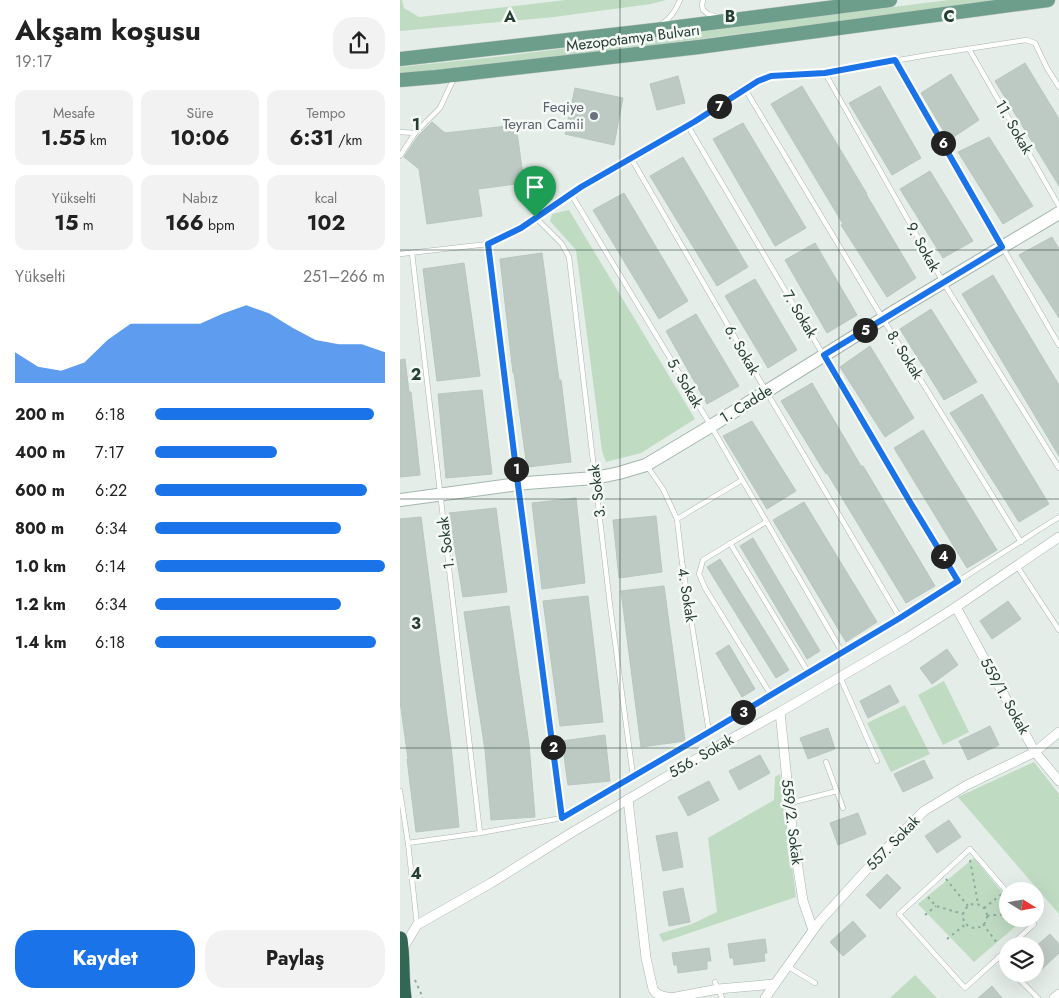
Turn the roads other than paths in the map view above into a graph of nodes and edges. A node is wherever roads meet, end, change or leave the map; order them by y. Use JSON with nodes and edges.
{"nodes":[{"id":1,"x":680,"y":0,"type":"edge"},
{"id":2,"x":703,"y":0,"type":"edge"},
{"id":3,"x":890,"y":0,"type":"edge"},
{"id":4,"x":1048,"y":0,"type":"edge"},
{"id":5,"x":849,"y":3,"type":"edge"},
{"id":6,"x":727,"y":21,"type":"junction"},
{"id":7,"x":655,"y":30,"type":"junction"},
{"id":8,"x":969,"y":49,"type":"junction"},
{"id":9,"x":400,"y":59,"type":"edge"},
{"id":10,"x":895,"y":60,"type":"junction"},
{"id":11,"x":825,"y":73,"type":"junction"},
{"id":12,"x":456,"y":75,"type":"junction"},
{"id":13,"x":400,"y":80,"type":"edge"},
{"id":14,"x":1059,"y":86,"type":"edge"},
{"id":15,"x":745,"y":89,"type":"junction"},
{"id":16,"x":688,"y":126,"type":"junction"},
{"id":17,"x":400,"y":132,"type":"edge"},
{"id":18,"x":415,"y":132,"type":"junction"},
{"id":19,"x":400,"y":156,"type":"edge"},
{"id":20,"x":631,"y":158,"type":"junction"},
{"id":21,"x":571,"y":194,"type":"junction"},
{"id":22,"x":1059,"y":206,"type":"edge"},
{"id":23,"x":1059,"y":213,"type":"edge"},
{"id":24,"x":535,"y":217,"type":"junction"},
{"id":25,"x":488,"y":244,"type":"junction"},
{"id":26,"x":1002,"y":247,"type":"junction"},
{"id":27,"x":412,"y":253,"type":"junction"},
{"id":28,"x":400,"y":254,"type":"edge"},
{"id":29,"x":943,"y":282,"type":"junction"},
{"id":30,"x":883,"y":319,"type":"junction"},
{"id":31,"x":1059,"y":345,"type":"edge"},
{"id":32,"x":824,"y":355,"type":"junction"},
{"id":33,"x":766,"y":391,"type":"junction"},
{"id":34,"x":710,"y":426,"type":"junction"},
{"id":35,"x":646,"y":465,"type":"junction"},
{"id":36,"x":1059,"y":468,"type":"edge"},
{"id":37,"x":595,"y":478,"type":"junction"},
{"id":38,"x":742,"y":480,"type":"junction"},
{"id":39,"x":518,"y":485,"type":"junction"},
{"id":40,"x":440,"y":495,"type":"junction"},
{"id":41,"x":400,"y":500,"type":"edge"},
{"id":42,"x":1059,"y":517,"type":"edge"},
{"id":43,"x":677,"y":519,"type":"junction"},
{"id":44,"x":766,"y":522,"type":"junction"},
{"id":45,"x":1059,"y":537,"type":"edge"},
{"id":46,"x":1021,"y":542,"type":"junction"},
{"id":47,"x":730,"y":543,"type":"junction"},
{"id":48,"x":1017,"y":566,"type":"junction"},
{"id":49,"x":958,"y":581,"type":"junction"},
{"id":50,"x":956,"y":607,"type":"junction"},
{"id":51,"x":900,"y":618,"type":"junction"},
{"id":52,"x":1059,"y":630,"type":"edge"},
{"id":53,"x":842,"y":652,"type":"junction"},
{"id":54,"x":808,"y":672,"type":"junction"},
{"id":55,"x":840,"y":678,"type":"junction"},
{"id":56,"x":770,"y":695,"type":"junction"},
{"id":57,"x":780,"y":712,"type":"junction"},
{"id":58,"x":709,"y":732,"type":"junction"},
{"id":59,"x":1059,"y":732,"type":"edge"},
{"id":60,"x":1035,"y":752,"type":"junction"},
{"id":61,"x":826,"y":762,"type":"dead end"},
{"id":62,"x":877,"y":762,"type":"dead end"},
{"id":63,"x":633,"y":776,"type":"junction"},
{"id":64,"x":1059,"y":781,"type":"edge"},
{"id":65,"x":400,"y":791,"type":"edge"},
{"id":66,"x":837,"y":791,"type":"junction"},
{"id":67,"x":628,"y":799,"type":"junction"},
{"id":68,"x":788,"y":803,"type":"junction"},
{"id":69,"x":843,"y":808,"type":"dead end"},
{"id":70,"x":562,"y":818,"type":"junction"},
{"id":71,"x":480,"y":833,"type":"junction"},
{"id":72,"x":408,"y":844,"type":"junction"},
{"id":73,"x":999,"y":884,"type":"edge"},
{"id":74,"x":417,"y":925,"type":"junction"},
{"id":75,"x":1030,"y":928,"type":"edge"},
{"id":76,"x":813,"y":930,"type":"junction"},
{"id":77,"x":1020,"y":937,"type":"edge"},
{"id":78,"x":401,"y":945,"type":"edge"},
{"id":79,"x":998,"y":957,"type":"edge"},
{"id":80,"x":787,"y":966,"type":"junction"},
{"id":81,"x":1022,"y":982,"type":"edge"},
{"id":82,"x":815,"y":983,"type":"dead end"},
{"id":83,"x":775,"y":984,"type":"junction"},
{"id":84,"x":716,"y":985,"type":"junction"},
{"id":85,"x":402,"y":993,"type":"edge"},
{"id":86,"x":1059,"y":994,"type":"edge"},
{"id":87,"x":722,"y":998,"type":"edge"},
{"id":88,"x":765,"y":998,"type":"edge"},
{"id":89,"x":1038,"y":998,"type":"edge"},
{"id":90,"x":1054,"y":998,"type":"edge"}],
"edges":[{"from":1,"to":7,"type":"lane"},
{"from":2,"to":6,"type":"lane"},
{"from":3,"to":5,"type":"main road","name":"Mezopotamya Bulvarı"},
{"from":4,"to":12,"type":"main road","name":"Mezopotamya Bulvarı"},
{"from":5,"to":6,"type":"main road","name":"Mezopotamya Bulvarı"},
{"from":6,"to":7,"type":"main road","name":"Mezopotamya Bulvarı"},
{"from":7,"to":9,"type":"main road","name":"Mezopotamya Bulvarı"},
{"from":8,"to":10,"type":"lane"},
{"from":8,"to":14,"type":"lane"},
{"from":8,"to":22,"type":"lane","name":"11. Sokak"},
{"from":10,"to":11,"type":"lane"},
{"from":10,"to":26,"type":"lane"},
{"from":11,"to":15,"type":"lane"},
{"from":11,"to":29,"type":"lane","name":"9. Sokak"},
{"from":12,"to":13,"type":"main road","name":"Mezopotamya Bulvarı"},
{"from":12,"to":18,"type":"lane"},
{"from":15,"to":16,"type":"lane"},
{"from":15,"to":30,"type":"lane","name":"8. Sokak"},
{"from":16,"to":20,"type":"lane"},
{"from":16,"to":32,"type":"lane","name":"7. Sokak"},
{"from":17,"to":18,"type":"lane"},
{"from":18,"to":19,"type":"lane"},
{"from":20,"to":21,"type":"lane"},
{"from":20,"to":33,"type":"lane","name":"6. Sokak"},
{"from":21,"to":24,"type":"lane"},
{"from":21,"to":34,"type":"lane","name":"5. Sokak"},
{"from":23,"to":26,"type":"street","name":"1. Cadde"},
{"from":24,"to":25,"type":"lane"},
{"from":24,"to":37,"type":"lane","name":"3. Sokak"},
{"from":25,"to":27,"type":"lane"},
{"from":25,"to":39,"type":"lane"},
{"from":26,"to":29,"type":"street","name":"1. Cadde"},
{"from":26,"to":31,"type":"lane"},
{"from":27,"to":28,"type":"lane"},
{"from":27,"to":40,"type":"lane","name":"1. Sokak"},
{"from":29,"to":30,"type":"street","name":"1. Cadde"},
{"from":29,"to":36,"type":"lane","name":"9. Sokak"},
{"from":30,"to":32,"type":"street","name":"1. Cadde"},
{"from":30,"to":46,"type":"lane","name":"8. Sokak"},
{"from":32,"to":33,"type":"street","name":"1. Cadde"},
{"from":32,"to":49,"type":"lane","name":"7. Sokak"},
{"from":33,"to":34,"type":"street","name":"1. Cadde"},
{"from":33,"to":51,"type":"lane","name":"6. Sokak"},
{"from":34,"to":35,"type":"street","name":"1. Cadde"},
{"from":34,"to":38,"type":"lane","name":"5. Sokak"},
{"from":35,"to":37,"type":"street","name":"1. Cadde"},
{"from":35,"to":43,"type":"lane","name":"4. Sokak"},
{"from":37,"to":39,"type":"street","name":"1. Cadde"},
{"from":37,"to":63,"type":"lane","name":"3. Sokak"},
{"from":38,"to":43,"type":"lane"},
{"from":38,"to":44,"type":"lane","name":"5. Sokak"},
{"from":39,"to":40,"type":"street","name":"1. Cadde"},
{"from":39,"to":70,"type":"lane"},
{"from":40,"to":41,"type":"street","name":"1. Cadde"},
{"from":40,"to":71,"type":"lane","name":"1. Sokak"},
{"from":42,"to":46,"type":"lane"},
{"from":43,"to":58,"type":"lane","name":"4. Sokak"},
{"from":44,"to":47,"type":"lane"},
{"from":44,"to":53,"type":"lane","name":"5. Sokak"},
{"from":45,"to":48,"type":"street","name":"556. Sokak"},
{"from":46,"to":49,"type":"lane"},
{"from":47,"to":54,"type":"lane"},
{"from":47,"to":56,"type":"lane"},
{"from":48,"to":50,"type":"street","name":"556. Sokak"},
{"from":48,"to":52,"type":"lane"},
{"from":49,"to":51,"type":"lane"},
{"from":50,"to":55,"type":"street","name":"556. Sokak"},
{"from":50,"to":60,"type":"street","name":"559/1. Sokak"},
{"from":51,"to":53,"type":"lane"},
{"from":53,"to":54,"type":"lane"},
{"from":54,"to":56,"type":"lane"},
{"from":55,"to":57,"type":"street","name":"556. Sokak"},
{"from":55,"to":62,"type":"lane"},
{"from":56,"to":58,"type":"lane"},
{"from":57,"to":67,"type":"street","name":"556. Sokak"},
{"from":57,"to":68,"type":"street","name":"559/2. Sokak"},
{"from":58,"to":63,"type":"lane"},
{"from":59,"to":60,"type":"street","name":"557. Sokak"},
{"from":60,"to":64,"type":"street","name":"559/1. Sokak"},
{"from":60,"to":76,"type":"street","name":"557. Sokak"},
{"from":61,"to":66,"type":"lane"},
{"from":63,"to":70,"type":"lane"},
{"from":65,"to":72,"type":"lane"},
{"from":66,"to":68,"type":"lane"},
{"from":66,"to":69,"type":"lane"},
{"from":67,"to":74,"type":"street","name":"556. Sokak"},
{"from":67,"to":84,"type":"street"},
{"from":68,"to":76,"type":"street","name":"559/2. Sokak"},
{"from":70,"to":71,"type":"lane"},
{"from":71,"to":72,"type":"lane"},
{"from":72,"to":74,"type":"lane"},
{"from":73,"to":79,"type":"lane"},
{"from":74,"to":78,"type":"street"},
{"from":75,"to":77,"type":"lane"},
{"from":76,"to":80,"type":"street","name":"557. Sokak"},
{"from":78,"to":85,"type":"highway"},
{"from":80,"to":82,"type":"lane"},
{"from":80,"to":83,"type":"street","name":"557. Sokak"},
{"from":81,"to":89,"type":"lane"},
{"from":83,"to":84,"type":"street"},
{"from":83,"to":88,"type":"street","name":"557. Sokak"},
{"from":84,"to":87,"type":"lane"},
{"from":86,"to":90,"type":"street"}]}
